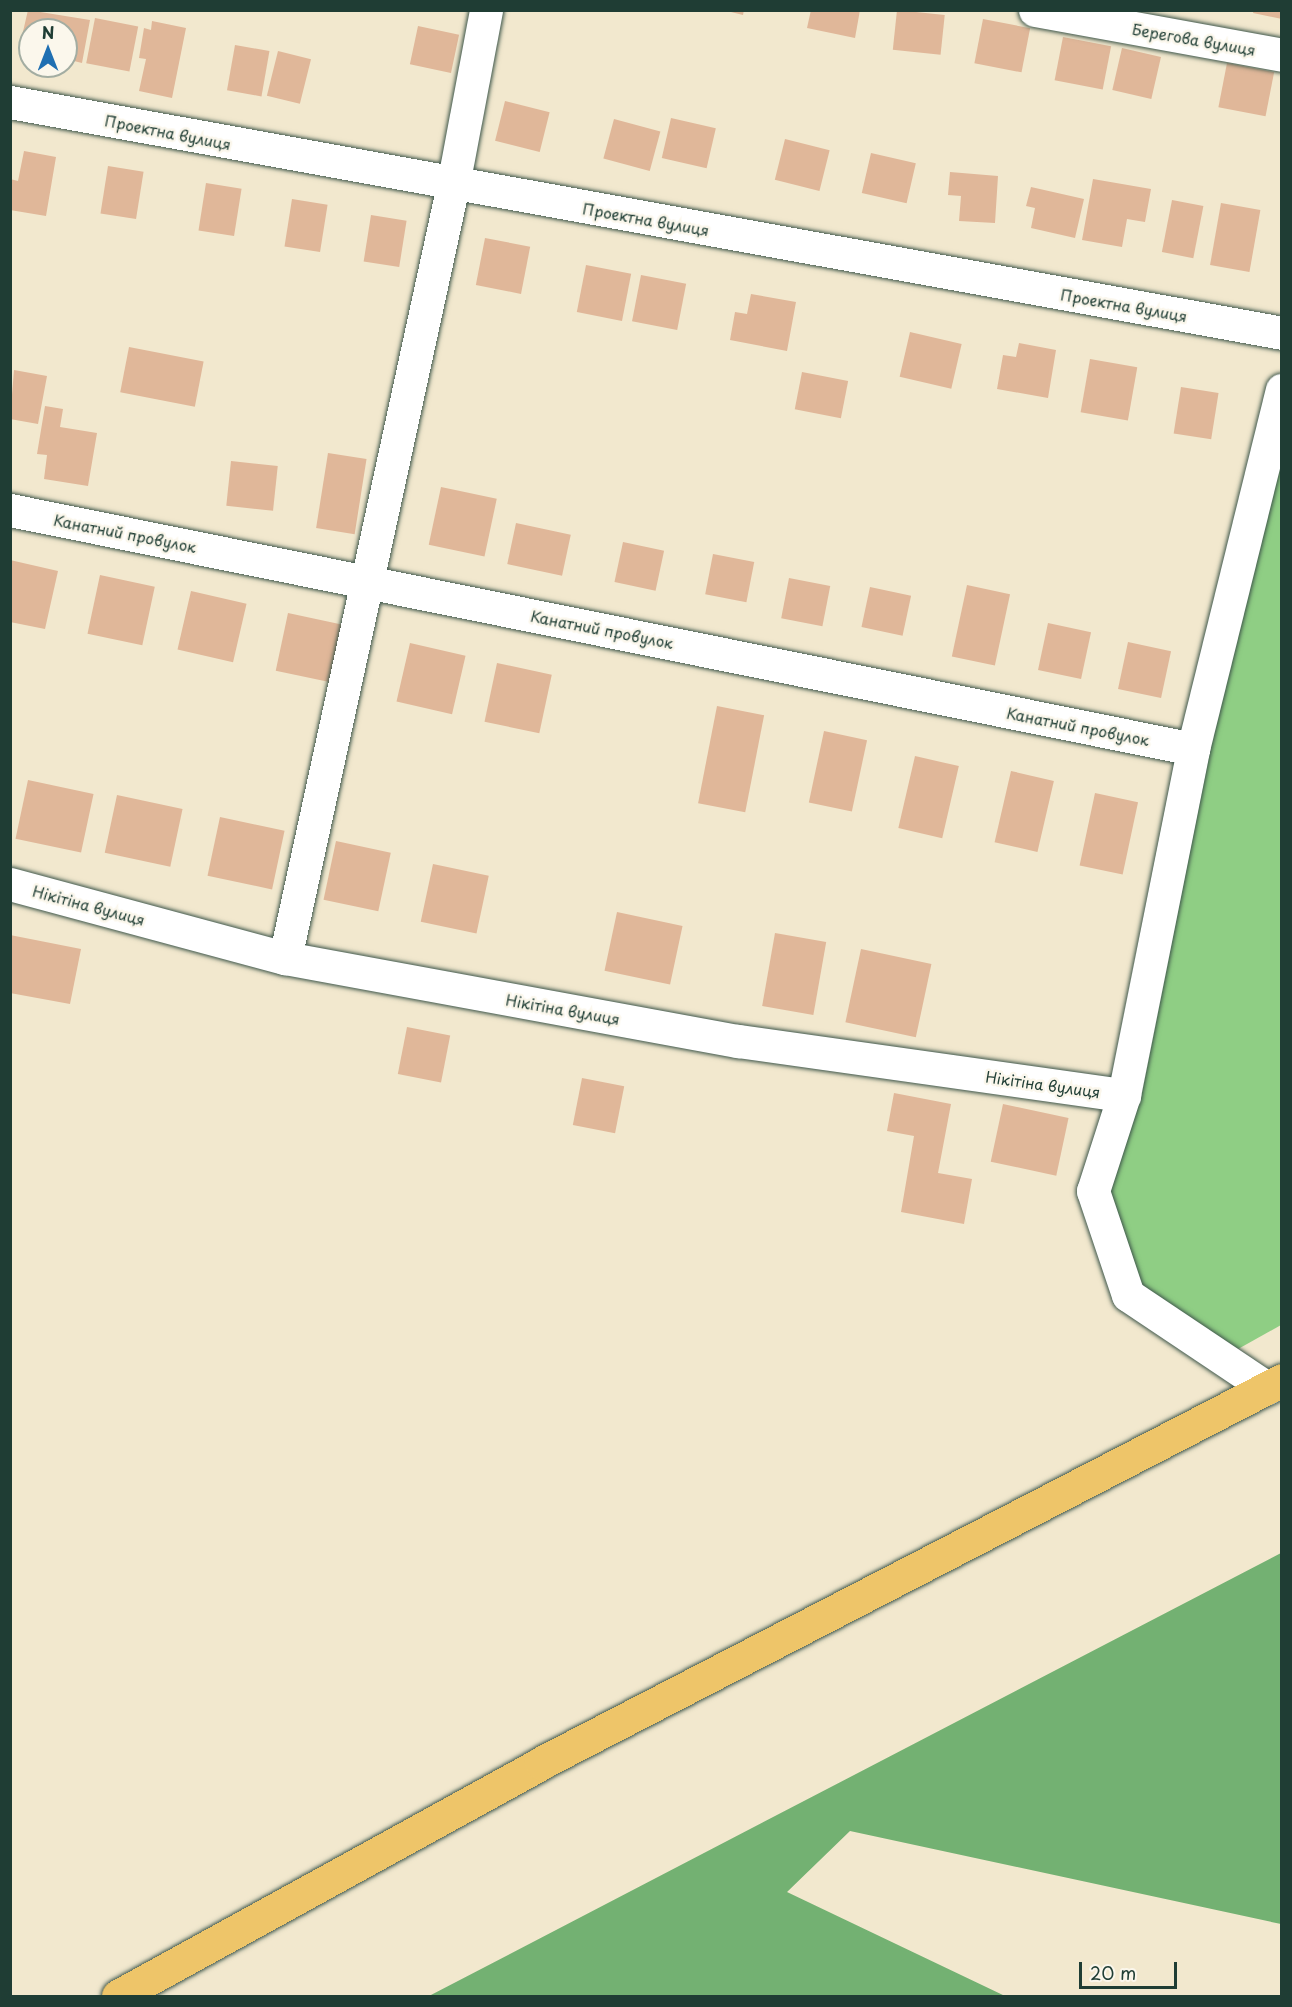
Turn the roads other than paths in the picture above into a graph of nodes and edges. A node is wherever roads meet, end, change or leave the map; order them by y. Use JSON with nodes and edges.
{"nodes":[{"id":1,"x":486,"y":10,"type":"edge"},
{"id":2,"x":1035,"y":10,"type":"edge"},
{"id":3,"x":1281,"y":55,"type":"edge"},
{"id":4,"x":10,"y":102,"type":"edge"},
{"id":5,"x":453,"y":185,"type":"junction"},
{"id":6,"x":1281,"y":333,"type":"edge"},
{"id":7,"x":1281,"y":390,"type":"edge"},
{"id":8,"x":10,"y":510,"type":"edge"},
{"id":9,"x":369,"y":582,"type":"junction"},
{"id":10,"x":1193,"y":749,"type":"junction"},
{"id":11,"x":10,"y":884,"type":"edge"},
{"id":12,"x":285,"y":958,"type":"junction"},
{"id":13,"x":1124,"y":1095,"type":"junction"},
{"id":14,"x":1274,"y":1384,"type":"edge"},
{"id":15,"x":118,"y":1996,"type":"edge"}],
"edges":[{"from":1,"to":5,"type":"street"},
{"from":2,"to":3,"type":"street","name":"Берегова вулиця"},
{"from":4,"to":5,"type":"street","name":"Проектна вулиця"},
{"from":5,"to":6,"type":"street","name":"Проектна вулиця"},
{"from":5,"to":9,"type":"street"},
{"from":7,"to":10,"type":"street"},
{"from":8,"to":9,"type":"street","name":"Канатний провулок"},
{"from":9,"to":10,"type":"street","name":"Канатний провулок"},
{"from":9,"to":12,"type":"street"},
{"from":10,"to":13,"type":"street"},
{"from":11,"to":12,"type":"street","name":"Нікітіна вулиця"},
{"from":12,"to":13,"type":"street","name":"Нікітіна вулиця"},
{"from":13,"to":14,"type":"street"},
{"from":14,"to":15,"type":"main road"}]}
